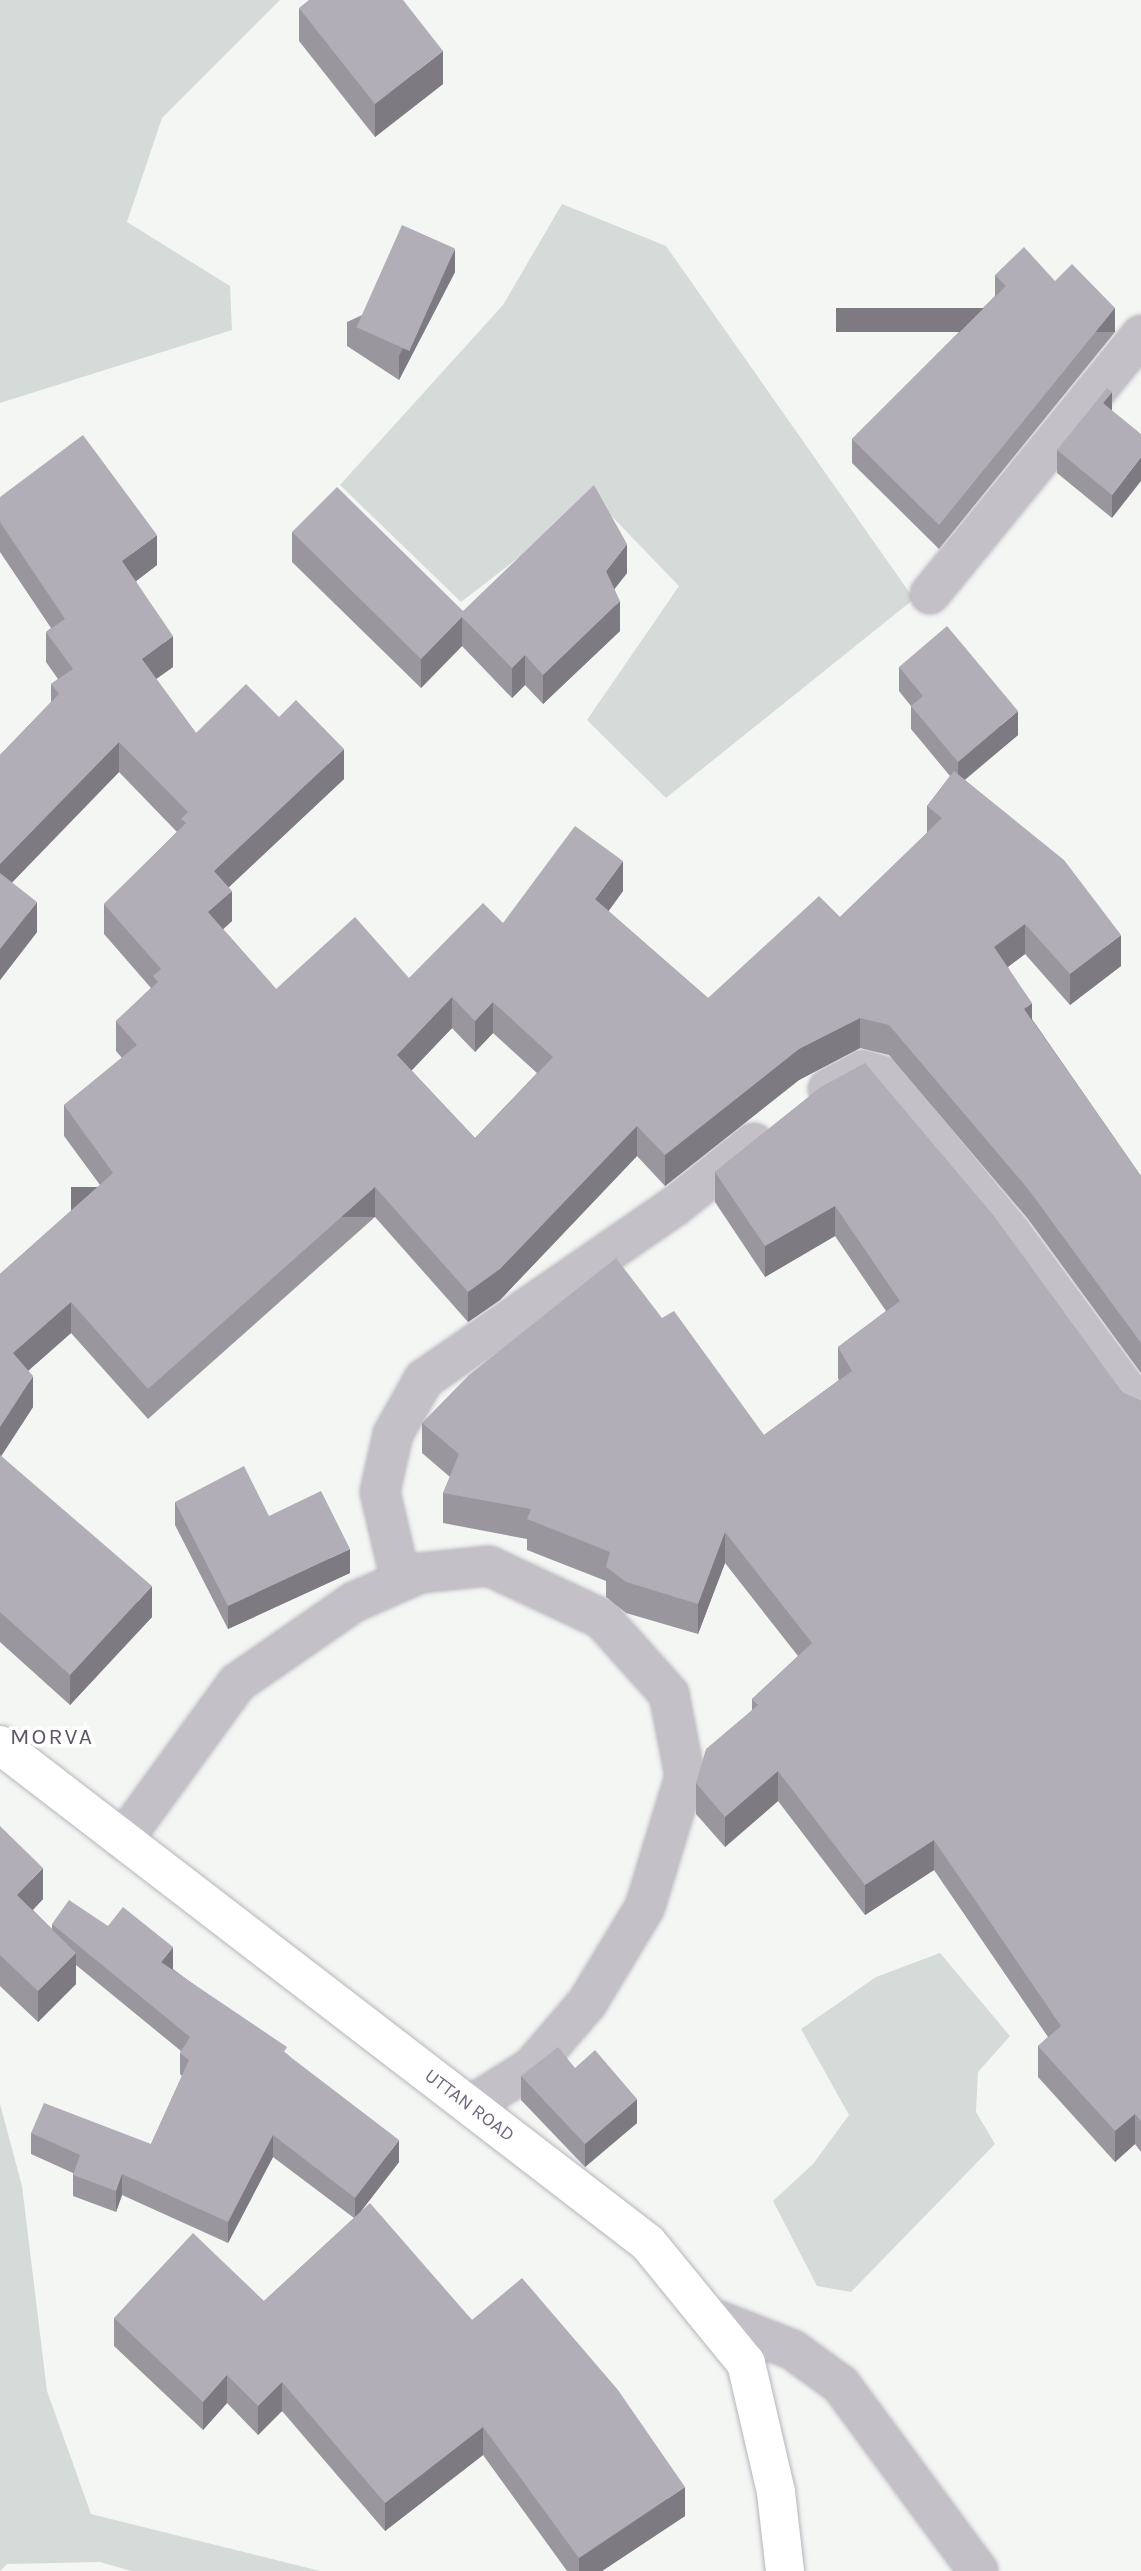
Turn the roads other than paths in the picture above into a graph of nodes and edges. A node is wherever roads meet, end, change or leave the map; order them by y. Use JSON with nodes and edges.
{"nodes":[{"id":1,"x":1141,"y":335,"type":"edge"},
{"id":2,"x":930,"y":594,"type":"dead end"},
{"id":3,"x":1141,"y":1410,"type":"edge"},
{"id":4,"x":401,"y":1581,"type":"junction"},
{"id":5,"x":0,"y":1745,"type":"edge"},
{"id":6,"x":122,"y":1840,"type":"junction"},
{"id":7,"x":470,"y":2106,"type":"junction"},
{"id":8,"x":709,"y":2317,"type":"junction"},
{"id":9,"x":785,"y":2571,"type":"edge"},
{"id":10,"x":978,"y":2571,"type":"edge"}],
"edges":[{"from":1,"to":2,"type":"street"},
{"from":3,"to":4,"type":"street"},
{"from":4,"to":6,"type":"street"},
{"from":4,"to":7,"type":"street"},
{"from":5,"to":6,"type":"main road","name":"UTTAN ROAD"},
{"from":6,"to":7,"type":"main road","name":"UTTAN ROAD"},
{"from":7,"to":8,"type":"main road","name":"UTTAN ROAD"},
{"from":8,"to":9,"type":"main road","name":"UTTAN ROAD"},
{"from":8,"to":10,"type":"street"}]}
